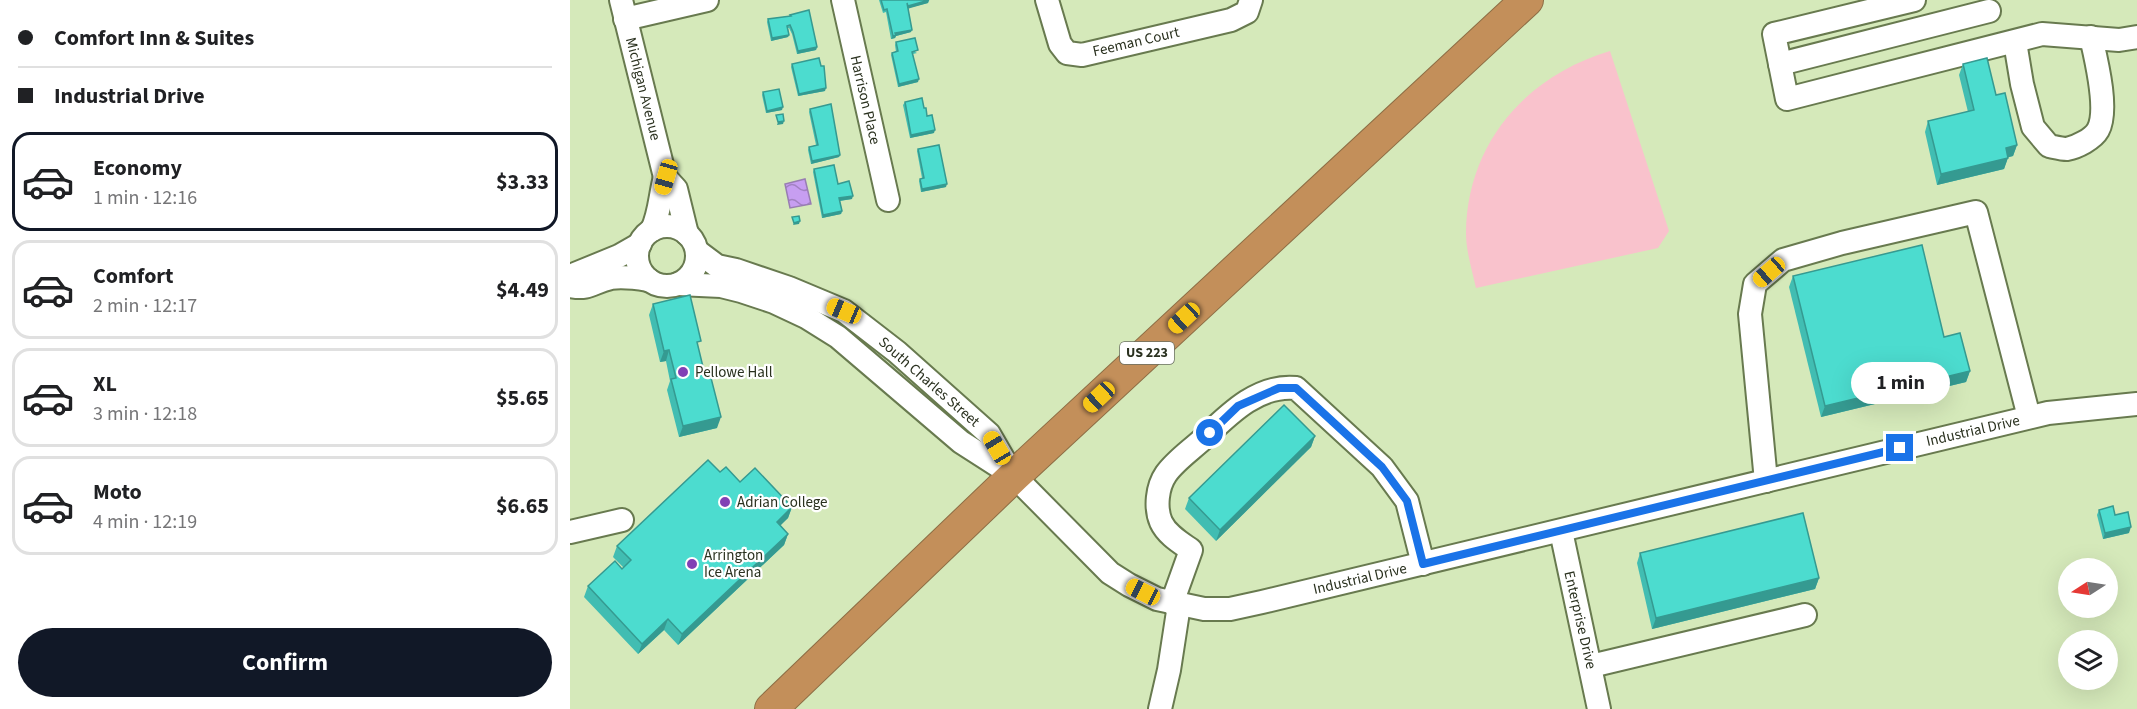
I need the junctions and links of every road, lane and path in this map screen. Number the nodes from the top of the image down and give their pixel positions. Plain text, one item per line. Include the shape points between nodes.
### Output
1 (707, 0) edge
2 (843, 0) edge
3 (1047, 0) edge
4 (1251, 0) edge
5 (1527, 0) edge
6 (1914, 0) edge
7 (1987, 6) edge
8 (623, 10) edge
9 (2137, 37) edge
10 (2091, 38) junction
11 (2007, 44) junction
12 (1780, 64) junction
13 (666, 177) junction
14 (888, 200) dead end
15 (646, 237) junction
16 (692, 242) junction
17 (570, 278) edge
18 (649, 280) junction
19 (678, 284) junction
20 (570, 286) edge
21 (2137, 404) edge
22 (2029, 417) junction
23 (1014, 476) junction
24 (1766, 481) junction
25 (622, 520) dead end
26 (1561, 531) junction
27 (570, 532) edge
28 (1423, 564) junction
29 (1176, 604) junction
30 (1805, 615) dead end
31 (1591, 666) junction
32 (771, 709) edge
33 (1160, 709) edge
34 (1599, 709) edge

1 - 8 street
2 - 14 street, Harrison Place
3 - 4 street, Feeman Court via 1060,44 1067,53 1082,55 1231,20 1247,12
5 - 23 highway, US 223
6 - 12 street via 1774,34
7 - 11 street
7 - 12 street
8 - 13 street, Michigan Avenue
9 - 10 street
10 - 11 street via 2042,34
10 - 11 street via 2101,82 2102,115 2098,130 2086,142 2067,149 2049,146 2033,127
11 - 12 street via 1787,99
13 - 15 street, Michigan Avenue via 659,214
13 - 16 street, Michigan Avenue via 676,189
15 - 16 street via 661,226 670,226 680,228
15 - 17 street via 619,256
15 - 18 street via 637,253 642,272
16 - 19 street via 697,261 694,271
16 - 23 street, South Charles Street via 717,266 789,288 844,311 897,352 989,434
18 - 19 street via 658,285
18 - 20 street via 623,277 583,288
19 - 23 street, South Charles Street via 741,291 806,317 838,337 961,442
21 - 22 street, Industrial Drive
22 - 24 street, Industrial Drive
22 - 24 street via 1976,212 1892,231 1783,260 1755,284 1750,314
23 - 29 street, Industrial Drive via 1110,573 1157,599
23 - 32 highway, US 223
24 - 26 street, Industrial Drive
25 - 27 street
26 - 28 street, Industrial Drive
26 - 31 street, Enterprise Drive
28 - 29 street, Industrial Drive via 1230,609
28 - 29 street via 1407,501 1382,467 1296,388 1279,388 1238,406 1167,472 1159,486 1161,523 1191,550
29 - 33 street via 1169,670
30 - 31 street
31 - 34 street, Enterprise Drive

